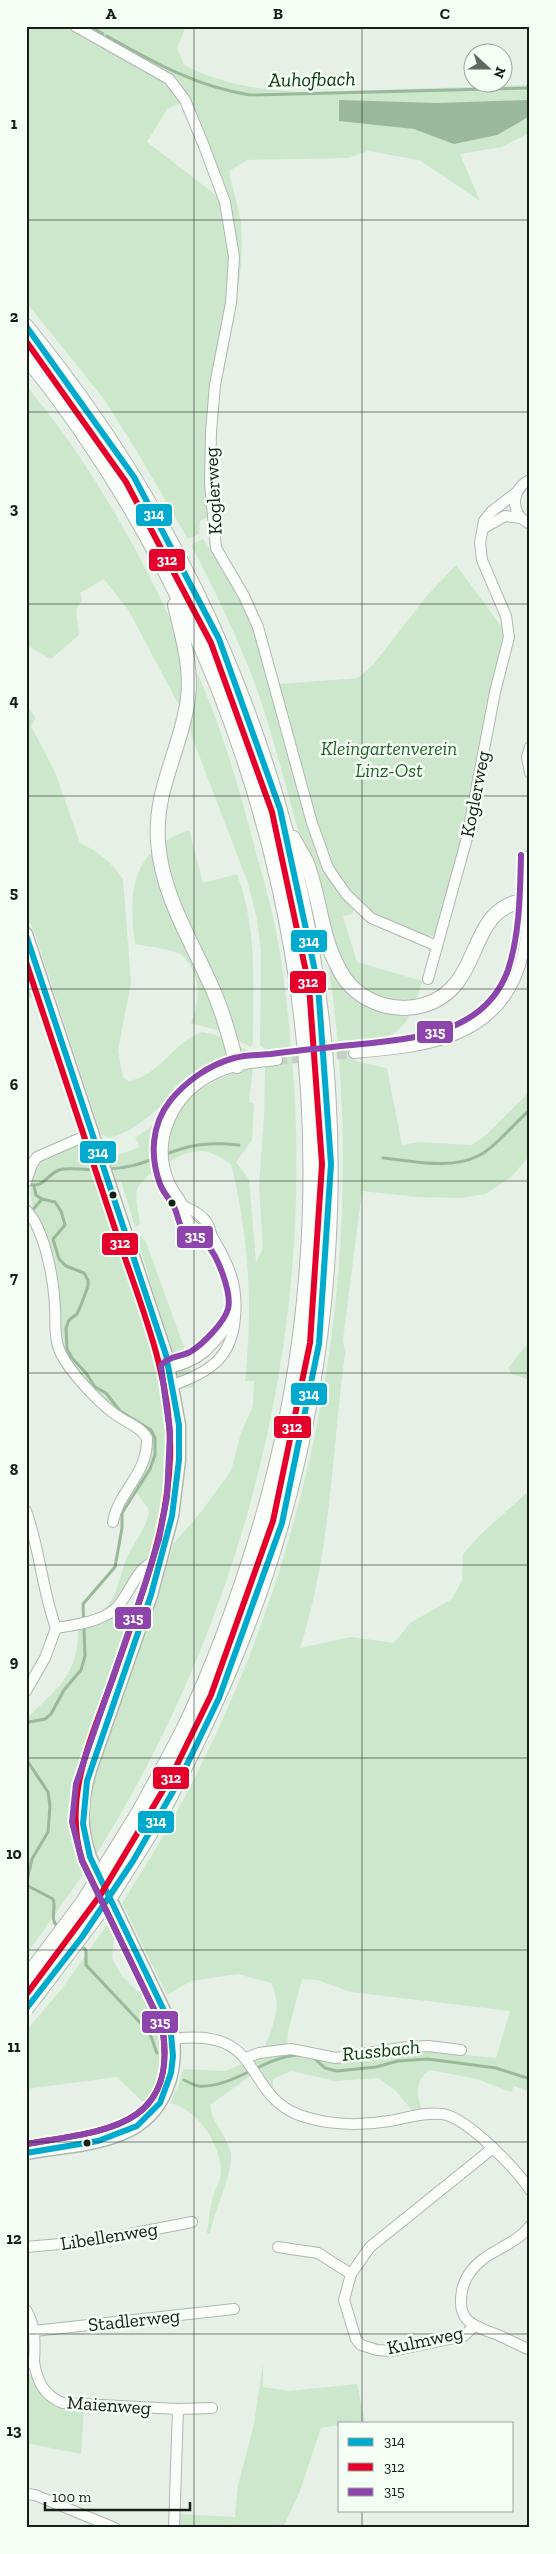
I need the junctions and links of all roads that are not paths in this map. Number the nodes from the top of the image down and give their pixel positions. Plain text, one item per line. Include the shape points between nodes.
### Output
1 (75, 26) edge
2 (26, 326) edge
3 (26, 357) edge
4 (530, 480) edge
5 (517, 492) junction
6 (525, 521) edge
7 (484, 528) junction
8 (170, 582) junction
9 (530, 747) edge
10 (530, 773) edge
11 (284, 821) junction
12 (530, 855) edge
13 (528, 900) junction
14 (26, 934) edge
15 (437, 946) junction
16 (428, 979) dead end
17 (354, 1053) tunnel mouth
18 (277, 1060) tunnel mouth
19 (237, 1066) junction
20 (92, 1133) junction
21 (26, 1181) edge
22 (29, 1213) edge
23 (235, 1317) junction
24 (169, 1368) junction
25 (173, 1385) junction
26 (26, 1511) edge
27 (112, 1522) dead end
28 (161, 1563) junction
29 (56, 1628) junction
30 (26, 1691) edge
31 (26, 1978) edge
32 (26, 2010) edge
33 (174, 2039) junction
34 (462, 2050) dead end
35 (250, 2064) junction
36 (493, 2148) junction
37 (26, 2153) edge
38 (530, 2190) edge
39 (192, 2222) dead end
40 (530, 2226) edge
41 (278, 2247) dead end
42 (26, 2248) edge
43 (351, 2274) junction
44 (234, 2309) dead end
45 (26, 2310) edge
46 (473, 2326) junction
47 (34, 2331) junction
48 (530, 2350) edge
49 (30, 2363) edge
50 (212, 2408) dead end
51 (178, 2409) junction
52 (26, 2494) edge
53 (115, 2528) edge
54 (174, 2528) edge

1 - 15 street, Koglerweg via 169,79 185,100 204,146 225,202 234,257 231,303 215,385 210,432 211,500 216,548 244,596 267,651 312,823 328,868 346,894 371,918
2 - 11 highway via 112,440 180,557 225,650 248,707
3 - 8 highway via 96,454
4 - 5 street, Koglerweg
5 - 6 street via 515,508
5 - 7 street, Koglerweg via 489,514
6 - 7 street via 506,516
7 - 15 street, Koglerweg via 480,543 482,560 510,631 494,692 467,838
8 - 19 highway via 186,650 189,686 185,715 161,801 158,820 160,862 171,898 221,1010
8 - 31 highway, bridge via 231,720 279,881 304,1031 310,1112 310,1214 306,1272 282,1441 260,1526 227,1626 184,1728 137,1815 83,1902
9 - 10 street via 527,757
11 - 13 highway via 306,862 327,942 338,968 354,990 379,1004 412,1008 446,994 465,972 485,926 494,914 508,904
11 - 32 highway, bridge via 314,963 327,1070 330,1159 327,1266 318,1348 292,1485 248,1628 207,1724 155,1826 108,1901
12 - 13 street
13 - 17 street via 519,968 504,997 486,1016 471,1028 442,1041
14 - 20 main road
15 - 16 street, Koglerweg
18 - 19 street
19 - 23 street via 208,1077 180,1100 168,1123 162,1150 169,1182 186,1216 202,1233 211,1235 232,1272
20 - 21 street via 37,1157
20 - 24 main road
22 - 27 street via 44,1246 53,1280 56,1332 61,1354 102,1403 139,1429 146,1438 145,1457
23 - 24 street via 206,1353 187,1364
23 - 25 street via 233,1338 216,1362 202,1373
24 - 25 main road
25 - 28 main road via 179,1425 179,1460 172,1516
26 - 29 street
28 - 29 street via 154,1562 142,1570 114,1610 83,1623
28 - 33 main road via 90,1770 81,1809 90,1857 165,2010
29 - 30 street via 45,1658
33 - 35 street via 208,2038 229,2045
33 - 37 main road via 171,2079 151,2114 128,2131 110,2138
34 - 35 street via 407,2047 336,2058 291,2049 259,2053
35 - 36 street via 278,2102 299,2114 326,2122 350,2124 444,2114
36 - 38 street
36 - 43 street, Kulmweg via 382,2236 360,2259
39 - 42 street, Libellenweg via 94,2241
40 - 46 street via 514,2241 482,2260 468,2275 460,2303
41 - 43 street via 318,2253
43 - 46 street, Kulmweg via 344,2300 346,2312 356,2339 368,2348 384,2351 464,2336
44 - 47 street, Stadlerweg
45 - 47 street
46 - 48 street
47 - 49 street, Maienweg
49 - 51 street, Maienweg via 47,2394 63,2403
50 - 51 street, Maienweg
51 - 54 street, Maienweg
52 - 53 street via 35,2494

